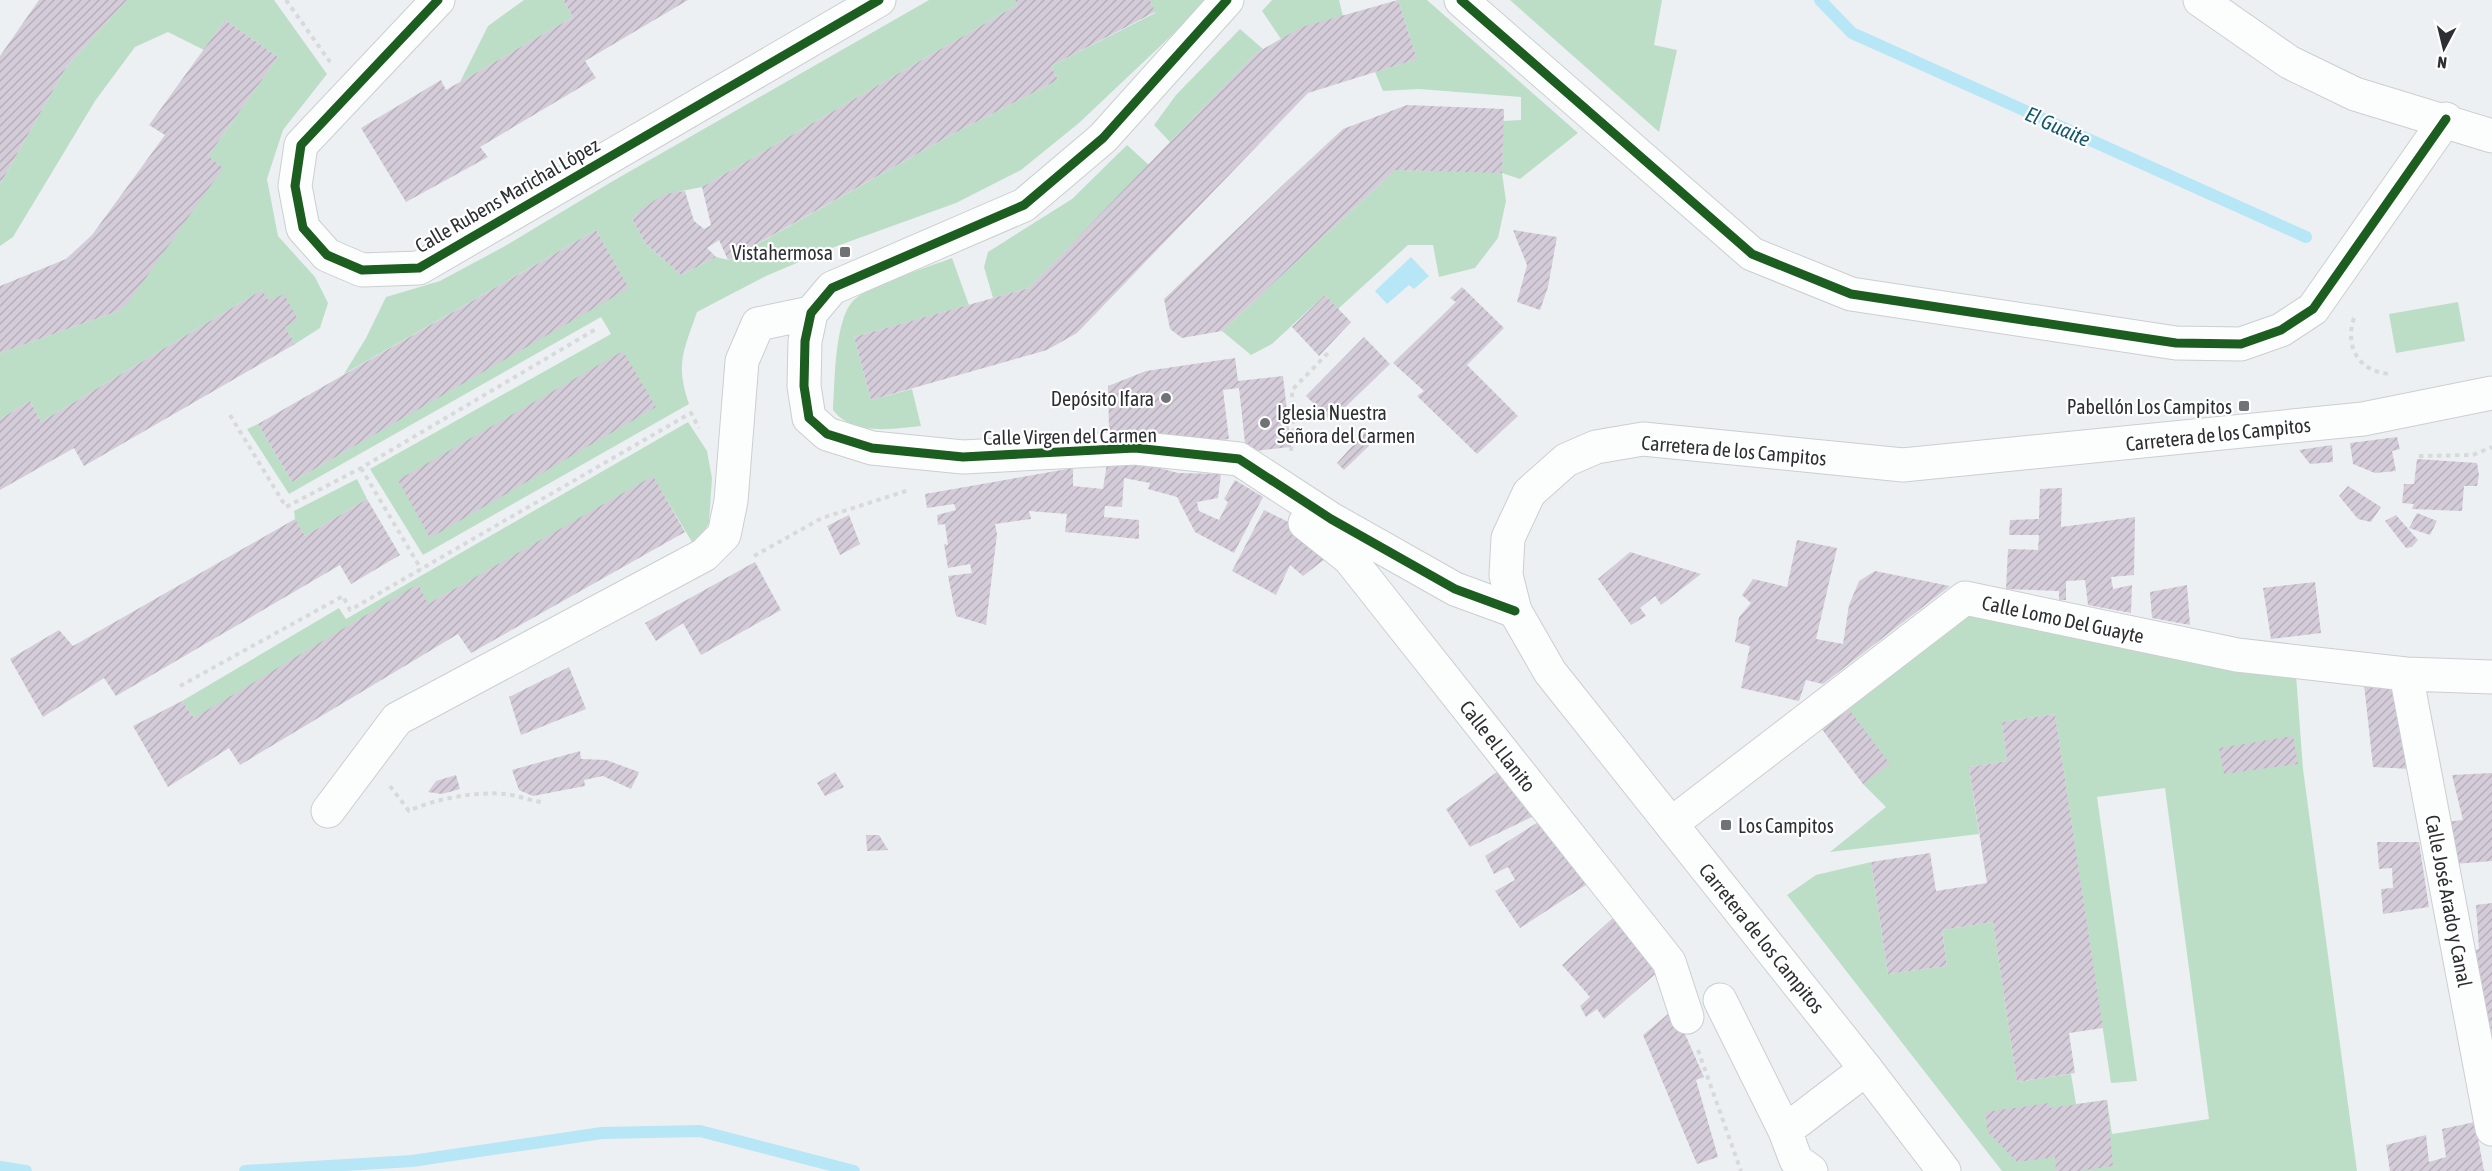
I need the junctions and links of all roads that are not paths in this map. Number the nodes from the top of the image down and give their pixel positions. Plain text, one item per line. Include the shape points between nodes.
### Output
1 (438, 0) edge
2 (879, 0) edge
3 (1227, 0) edge
4 (1461, 0) edge
5 (2200, 0) edge
6 (2446, 120) junction
7 (2492, 135) edge
8 (811, 313) junction
9 (2492, 393) edge
10 (1283, 488) junction
11 (1515, 611) junction
12 (2406, 674) junction
13 (2492, 677) edge
14 (328, 811) dead end
15 (1671, 824) junction
16 (1720, 1000) dead end
17 (1687, 1017) road end
18 (1866, 1069) junction
19 (2492, 1129) edge
20 (1785, 1131) junction
21 (1811, 1171) edge
22 (1944, 1171) edge

1 - 2 street, Calle Rubens Marichal López via 302,145 295,186 303,228 327,255 362,270 419,268
3 - 8 street via 1103,138 1024,205 832,288
4 - 6 street via 1752,254 1851,294 2176,343 2241,344 2281,330 2313,309
5 - 6 street via 2289,62 2355,94
6 - 7 street
8 - 10 street, Calle Virgen del Carmen via 805,341 804,386 809,418 827,434 872,448 963,457 1135,448 1239,459
8 - 14 street via 758,324 742,361 731,501 724,535 704,555 397,719
9 - 11 street, Carretera de los Campitos via 2363,419 1903,465 1643,439 1596,447 1566,460 1529,493 1508,538 1506,575
10 - 11 street, Calle Virgen del Carmen via 1455,589
10 - 17 street, Calle el Llanito via 1295,515 1349,558 1669,962
11 - 15 street, Carretera de los Campitos via 1551,672
12 - 13 street, Calle Lomo Del Guayte
12 - 15 street, Calle Lomo Del Guayte via 2237,655 1965,598
12 - 19 street, Calle José Arado y Canal
15 - 18 street, Carretera de los Campitos
16 - 20 street
18 - 20 street
18 - 22 street, Carretera de los Campitos
20 - 21 street via 1796,1160

